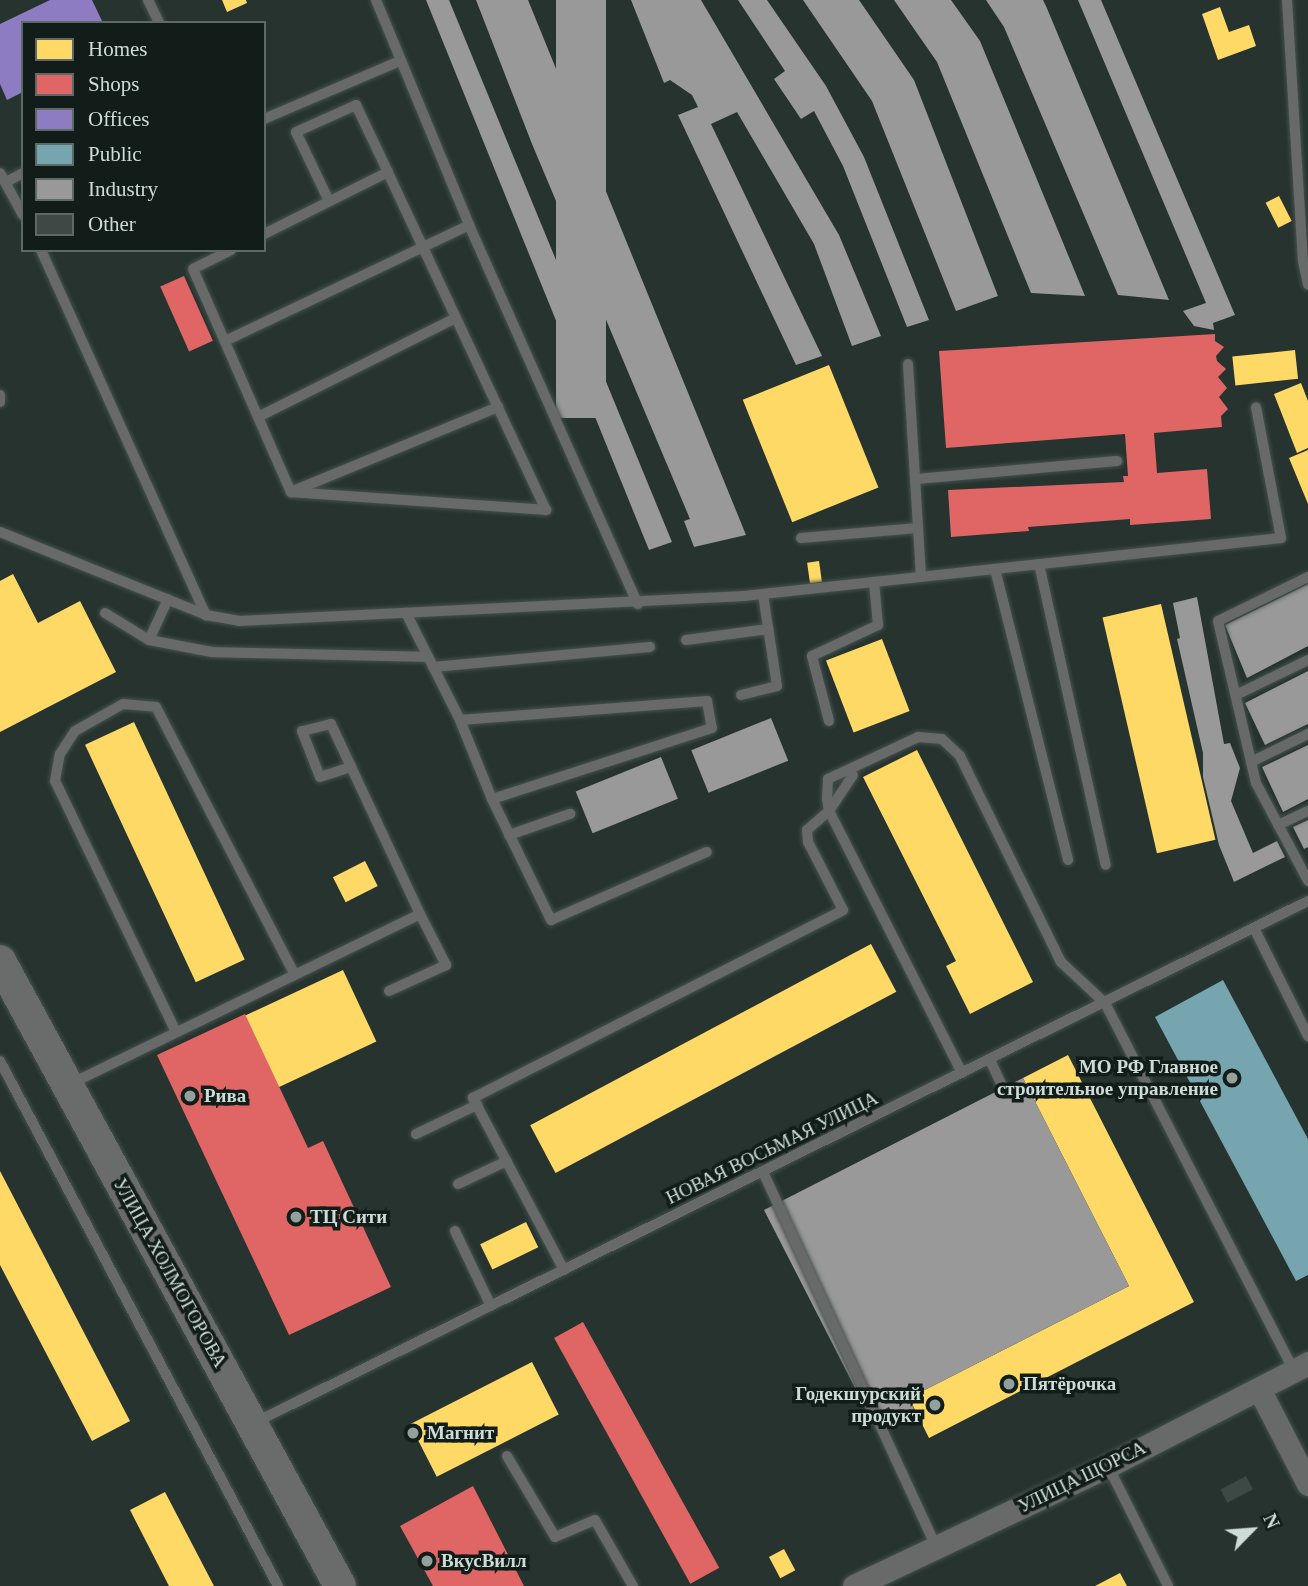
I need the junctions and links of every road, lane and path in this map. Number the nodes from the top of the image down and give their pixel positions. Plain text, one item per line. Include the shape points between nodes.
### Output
1 (148, 0) edge
2 (376, 0) edge
3 (1287, 0) edge
4 (158, 21) edge
5 (400, 61) junction
6 (266, 118) edge
7 (388, 172) junction
8 (21, 173) edge
9 (3, 177) edge
10 (329, 201) junction
11 (21, 211) edge
12 (469, 225) junction
13 (266, 232) edge
14 (422, 247) junction
15 (42, 252) edge
16 (227, 252) edge
17 (1308, 284) edge
18 (456, 318) junction
19 (225, 341) junction
20 (908, 364) dead end
21 (0, 395) edge
22 (0, 402) edge
23 (498, 407) junction
24 (1256, 407) dead end
25 (258, 417) junction
26 (1117, 461) dead end
27 (916, 479) junction
28 (291, 492) junction
29 (918, 528) junction
30 (0, 532) edge
31 (801, 538) dead end
32 (1039, 564) junction
33 (995, 569) junction
34 (921, 577) junction
35 (1308, 578) edge
36 (874, 582) junction
37 (763, 594) junction
38 (168, 599) junction
39 (638, 604) junction
40 (105, 613) dead end
41 (406, 613) junction
42 (206, 615) junction
43 (768, 629) junction
44 (149, 640) junction
45 (686, 640) dead end
46 (650, 647) dead end
47 (1308, 660) edge
48 (430, 662) junction
49 (741, 695) dead end
50 (1236, 695) junction
51 (460, 720) junction
52 (828, 720) dead end
53 (1308, 734) edge
54 (1251, 762) junction
55 (351, 766) junction
56 (853, 775) dead end
57 (492, 799) junction
58 (829, 811) junction
59 (1308, 811) edge
60 (570, 814) dead end
61 (1278, 825) junction
62 (509, 835) junction
63 (707, 852) dead end
64 (1068, 860) dead end
65 (1106, 865) dead end
66 (1308, 881) edge
67 (1308, 901) edge
68 (420, 914) junction
69 (1254, 928) junction
70 (0, 961) edge
71 (295, 973) junction
72 (389, 991) dead end
73 (1105, 1003) junction
74 (175, 1030) junction
75 (1308, 1036) edge
76 (989, 1060) junction
77 (0, 1061) edge
78 (962, 1073) junction
79 (67, 1085) junction
80 (1003, 1088) dead end
81 (477, 1105) junction
82 (416, 1134) dead end
83 (507, 1161) junction
84 (763, 1172) junction
85 (458, 1184) dead end
86 (455, 1231) dead end
87 (564, 1270) junction
88 (491, 1306) junction
89 (1301, 1367) edge
90 (1259, 1389) junction
91 (252, 1424) junction
92 (507, 1456) dead end
93 (1108, 1466) junction
94 (1308, 1484) edge
95 (936, 1546) junction
96 (278, 1586) edge
97 (340, 1586) edge
98 (633, 1586) edge
99 (854, 1586) edge
100 (1168, 1586) edge

1 - 4 lane
2 - 5 lane
3 - 17 lane
5 - 6 lane
5 - 12 lane
7 - 10 lane
7 - 10 lane via 356,105 296,132
7 - 14 lane
8 - 9 lane
9 - 11 lane
10 - 13 lane
12 - 14 lane
12 - 39 lane
14 - 18 lane
14 - 19 lane
15 - 42 lane
16 - 19 lane via 193,269
18 - 23 lane
18 - 25 lane
19 - 25 lane
20 - 27 lane
21 - 22 lane
23 - 28 lane
23 - 28 lane via 546,510
24 - 32 lane via 1281,538
25 - 28 lane
26 - 27 lane
27 - 29 lane
29 - 31 lane
29 - 34 lane
30 - 38 lane
32 - 33 lane
32 - 65 lane
33 - 34 lane
33 - 64 lane
34 - 36 lane
35 - 50 lane via 1218,621
36 - 37 lane
36 - 52 lane via 878,625 812,656
37 - 39 lane
37 - 43 lane
38 - 42 lane
38 - 44 lane
39 - 41 lane
40 - 44 lane
41 - 42 lane via 239,621
41 - 48 lane
43 - 45 lane
43 - 49 lane via 777,686
44 - 48 lane via 212,652
46 - 48 lane
47 - 50 lane
48 - 51 lane
50 - 54 lane
51 - 57 lane
51 - 57 lane via 707,701 712,728
53 - 54 lane
54 - 61 lane via 1256,783
55 - 55 lane via 320,777 302,731 331,724
55 - 68 lane
56 - 58 lane
57 - 62 lane
58 - 73 lane via 828,779 918,737 942,739 960,755 1064,968
58 - 78 lane
58 - 81 lane via 807,830 807,842 843,910 473,1098
59 - 61 lane
60 - 62 lane
61 - 66 lane
62 - 63 lane via 551,920
67 - 69 lane, НОВАЯ ВОСЬМАЯ УЛИЦА
68 - 71 lane
68 - 72 lane via 446,965
69 - 73 lane, НОВАЯ ВОСЬМАЯ УЛИЦА
69 - 75 lane
70 - 79 main road, УЛИЦА ХОЛМОГОРОВА
71 - 74 lane
71 - 74 lane via 156,707 123,704 75,731 60,754 55,781
73 - 76 lane, НОВАЯ ВОСЬМАЯ УЛИЦА
73 - 89 lane
74 - 79 lane
76 - 78 lane, НОВАЯ ВОСЬМАЯ УЛИЦА
76 - 80 lane
77 - 96 lane
78 - 84 lane, НОВАЯ ВОСЬМАЯ УЛИЦА
79 - 91 main road, УЛИЦА ХОЛМОГОРОВА
81 - 82 lane
81 - 83 lane
83 - 85 lane
83 - 87 lane
84 - 87 lane, НОВАЯ ВОСЬМАЯ УЛИЦА
84 - 95 lane
86 - 88 lane
87 - 88 lane, НОВАЯ ВОСЬМАЯ УЛИЦА
88 - 91 lane, НОВАЯ ВОСЬМАЯ УЛИЦА
89 - 90 street, УЛИЦА ЩОРСА
90 - 93 street, УЛИЦА ЩОРСА
90 - 94 street
91 - 97 main road, УЛИЦА ХОЛМОГОРОВА
92 - 98 lane via 555,1537 596,1520
93 - 95 street, УЛИЦА ЩОРСА
93 - 100 lane
95 - 99 street, УЛИЦА ЩОРСА

